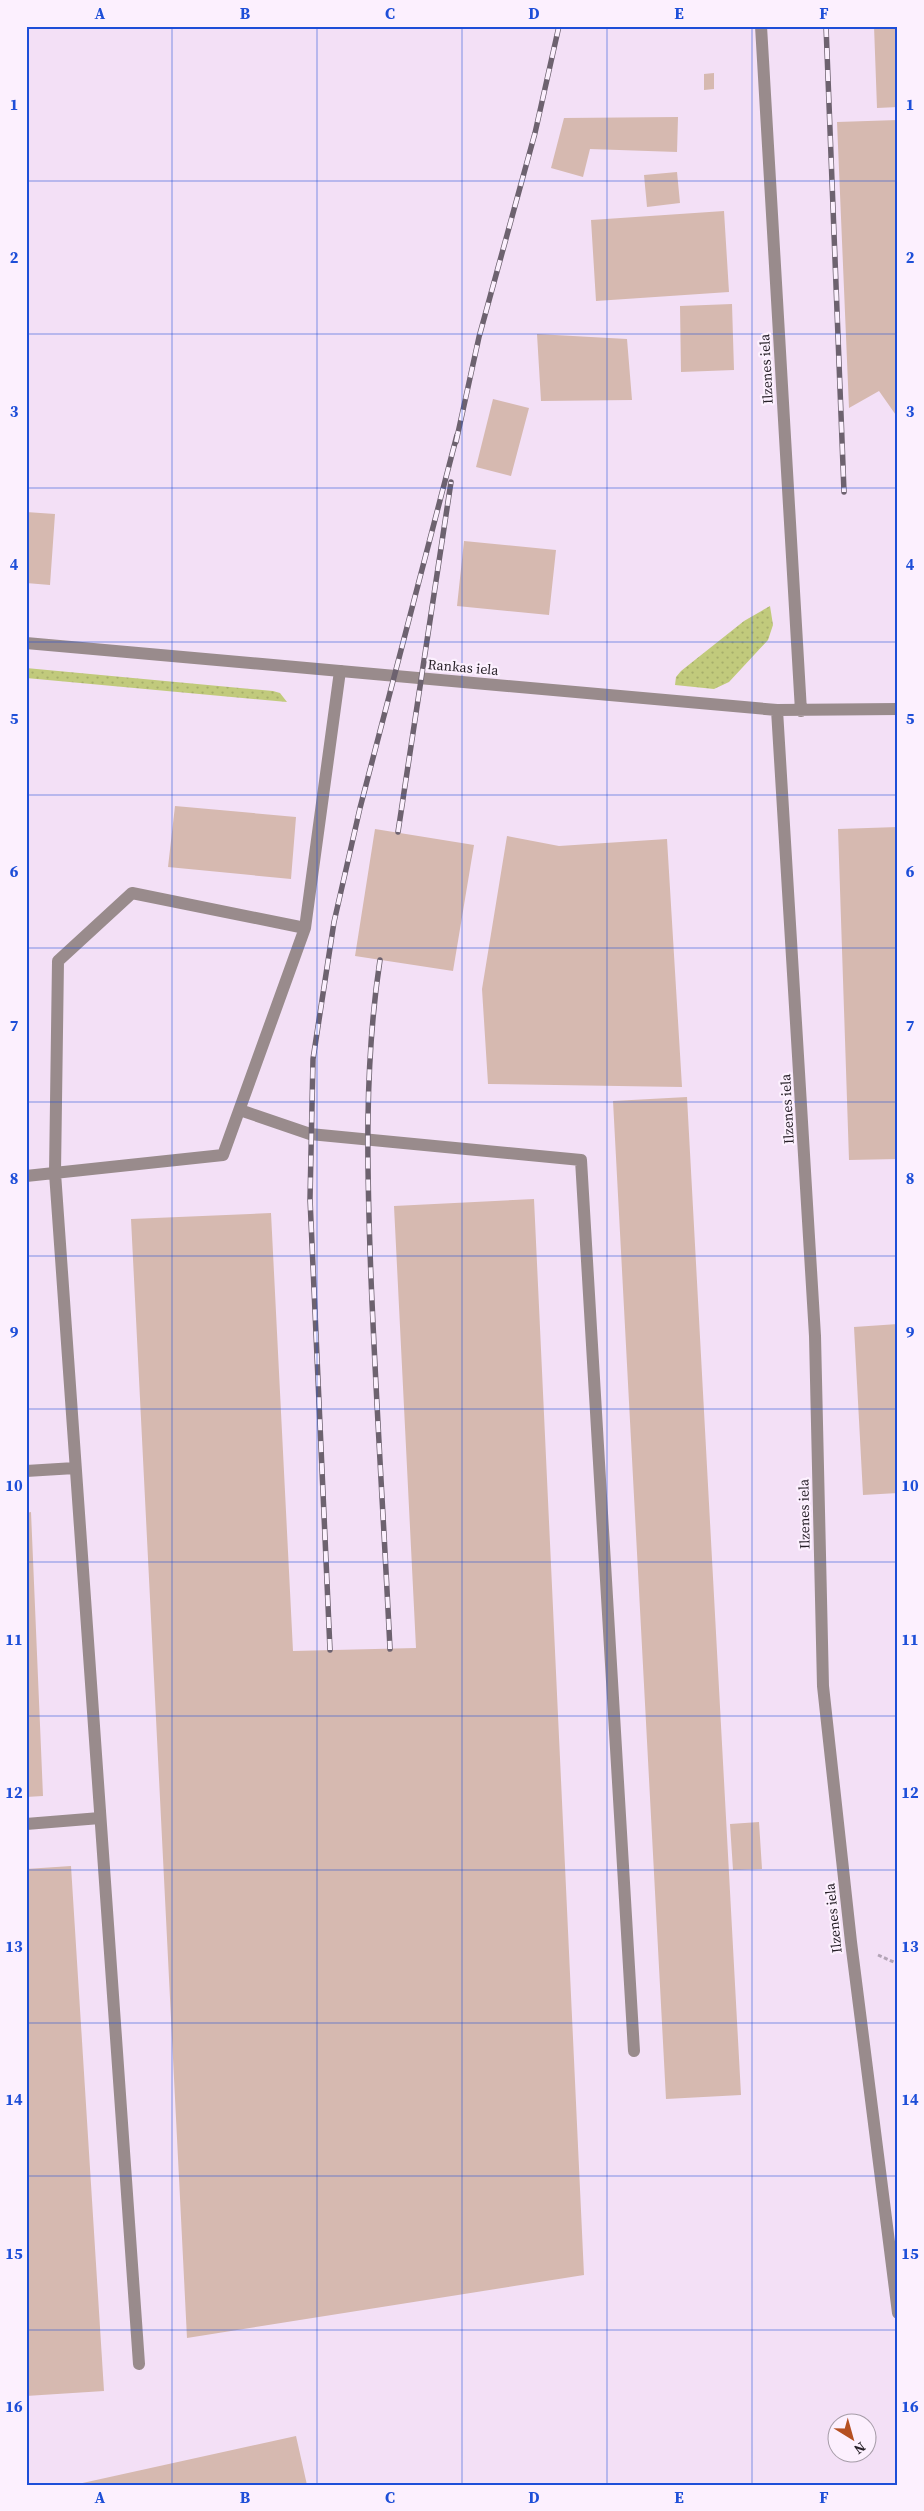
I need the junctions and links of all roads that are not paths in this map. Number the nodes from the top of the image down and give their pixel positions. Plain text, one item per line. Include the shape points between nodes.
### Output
1 (761, 26) edge
2 (26, 643) edge
3 (340, 671) junction
4 (898, 709) edge
5 (777, 710) junction
6 (801, 711) junction
7 (305, 928) junction
8 (240, 1110) junction
9 (54, 1173) junction
10 (26, 1176) edge
11 (75, 1468) junction
12 (26, 1471) edge
13 (100, 1818) junction
14 (26, 1824) edge
15 (634, 2051) dead end
16 (898, 2313) edge
17 (139, 2364) dead end

1 - 6 street, Ilzenes iela
2 - 3 street, Rankas iela
3 - 5 street, Rankas iela
3 - 7 street
4 - 6 street, Rankas iela
5 - 6 street, Rankas iela
5 - 16 street, Ilzenes iela via 815,1336 823,1686 851,1942
7 - 8 street
7 - 9 street via 132,893 58,961
8 - 9 street via 223,1155
8 - 15 street via 310,1134 582,1160
9 - 10 street
9 - 11 street
11 - 12 street
11 - 13 street
13 - 14 street
13 - 17 street

